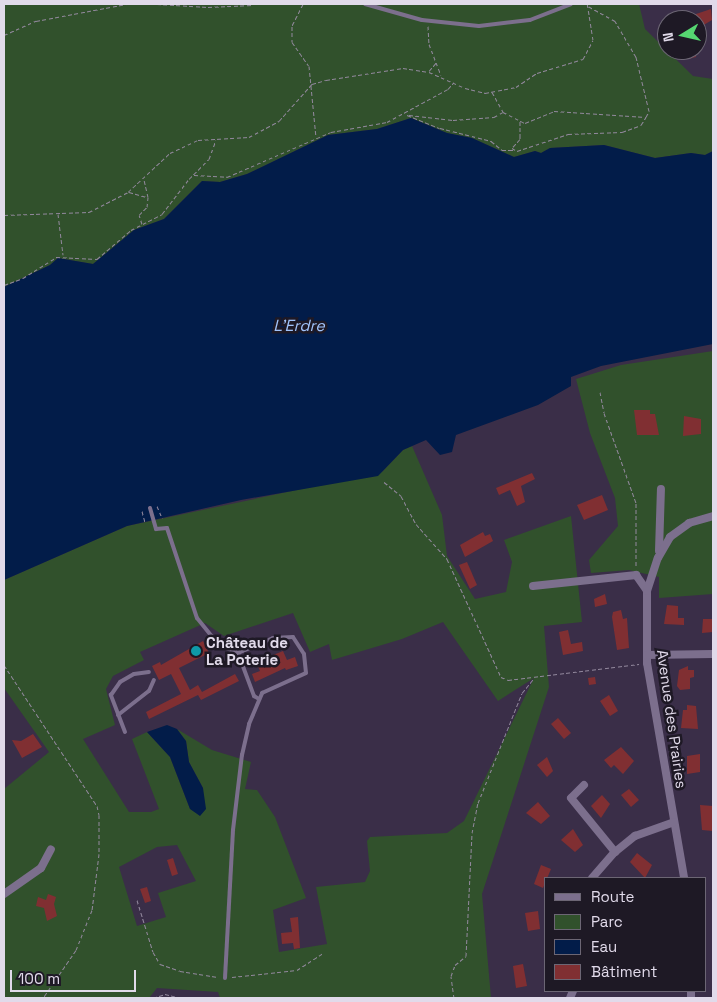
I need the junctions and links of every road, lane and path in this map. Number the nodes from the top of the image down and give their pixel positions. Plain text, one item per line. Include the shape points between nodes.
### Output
1 (126, 4) edge
2 (157, 4) edge
3 (303, 4) edge
4 (365, 4) edge
5 (571, 4) edge
6 (253, 5) edge
7 (588, 5) edge
8 (429, 22) junction
9 (4, 35) edge
10 (437, 62) junction
11 (429, 72) junction
12 (441, 75) junction
13 (454, 81) junction
14 (312, 84) junction
15 (492, 92) junction
16 (504, 112) junction
17 (401, 114) junction
18 (406, 115) junction
19 (646, 117) junction
20 (520, 121) junction
21 (316, 138) junction
22 (216, 140) junction
23 (514, 149) junction
24 (194, 175) junction
25 (144, 179) junction
26 (128, 192) junction
27 (148, 197) junction
28 (58, 214) junction
29 (4, 215) edge
30 (142, 225) junction
31 (64, 256) junction
32 (4, 286) edge
33 (600, 392) dead end
34 (384, 482) dead end
35 (661, 489) dead end
36 (157, 506) dead end
37 (150, 508) dead end
38 (142, 511) dead end
39 (713, 516) edge
40 (162, 518) dead end
41 (146, 522) dead end
42 (658, 558) junction
43 (636, 574) junction
44 (533, 586) dead end
45 (647, 591) junction
46 (238, 653) junction
47 (713, 654) edge
48 (647, 659) junction
49 (4, 665) edge
50 (149, 672) dead end
51 (535, 678) junction
52 (154, 680) dead end
53 (259, 699) junction
54 (118, 715) junction
55 (125, 732) dead end
56 (584, 785) dead end
57 (674, 822) junction
58 (51, 849) dead end
59 (615, 852) junction
60 (593, 877) edge
61 (684, 877) edge
62 (4, 894) edge
63 (137, 900) dead end
64 (323, 953) dead end
65 (225, 978) junction
66 (43, 998) edge
67 (152, 998) edge
68 (181, 998) edge
69 (454, 998) edge

1 - 9 path via 36,21
2 - 6 path
3 - 14 path via 292,26 292,42 309,66
4 - 8 lane
5 - 8 lane via 505,25
7 - 15 path via 593,40 583,59 537,73 516,87
7 - 19 path via 615,20 636,57 649,111
8 - 10 path via 427,32
10 - 11 path
10 - 12 path
11 - 12 path
11 - 14 path via 403,68
12 - 13 path
13 - 15 path via 476,91
13 - 17 path via 448,89
14 - 21 path
14 - 22 path via 280,121 249,137
15 - 16 path
16 - 18 path via 494,117 453,120
16 - 20 path
17 - 18 path
17 - 21 path via 386,122 331,132
18 - 23 path via 491,141 502,150 512,152
19 - 20 path via 554,112 534,121
19 - 23 path via 641,125 622,132 568,134 543,144
20 - 23 path via 520,139
21 - 24 path via 227,177
22 - 24 path via 209,159
22 - 25 path via 198,140 170,153
24 - 30 path via 162,214
25 - 26 path
25 - 27 path
26 - 27 path
26 - 28 path via 90,212
27 - 30 path via 147,207 139,215
28 - 29 path
28 - 31 path
30 - 31 path via 97,259
31 - 32 path via 56,256 23,278
33 - 43 path via 604,413 636,503
34 - 51 path via 401,496 416,524 447,559 501,677 508,680
35 - 42 street
36 - 40 path
37 - 46 lane via 156,528 167,528 197,618 220,646
38 - 41 path
39 - 42 street via 689,523 670,537
42 - 45 street
43 - 44 street
43 - 45 street
45 - 48 street, Avenue des Prairies
46 - 53 lane via 254,696
46 - 53 lane via 274,638 293,637 304,654 306,673 267,689
47 - 48 street
48 - 51 path
48 - 57 street, Avenue des Prairies
49 - 66 path via 97,806 99,815 99,861 92,910 76,950
50 - 54 lane via 134,674 120,682 111,695
51 - 69 path via 522,693 478,803 472,832 466,956 455,965 451,976
52 - 54 lane via 149,690
53 - 65 lane via 249,724 239,773
54 - 55 lane
56 - 59 street via 571,798
57 - 59 street via 635,836
57 - 61 street, Avenue des Prairies
58 - 62 street via 41,868
59 - 60 street
63 - 65 path via 153,952 160,964 180,972
64 - 65 path via 297,970
67 - 68 path via 165,994

